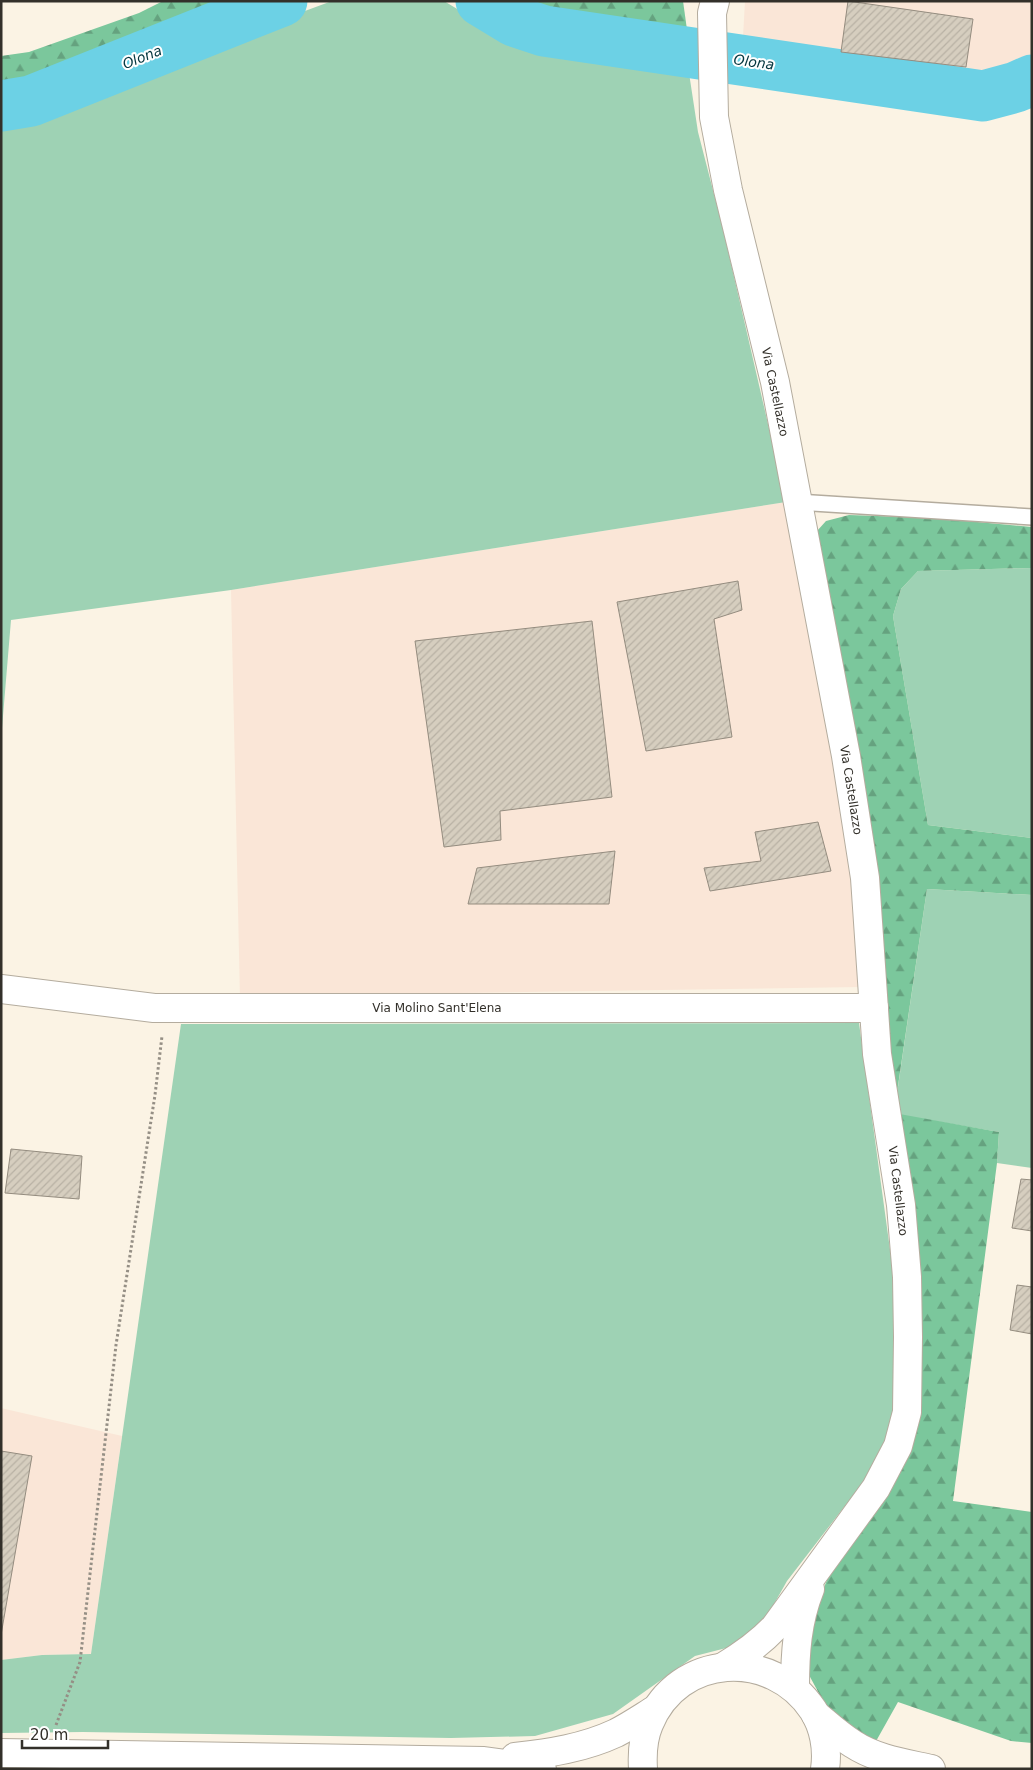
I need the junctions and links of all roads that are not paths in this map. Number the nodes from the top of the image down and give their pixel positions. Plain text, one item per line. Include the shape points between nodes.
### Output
1 (713, 7) edge
2 (796, 502) junction
3 (1032, 517) edge
4 (1, 989) edge
5 (874, 1008) junction
6 (820, 1564) junction
7 (723, 1667) junction
8 (795, 1688) junction
9 (656, 1709) junction
10 (816, 1715) junction
11 (1, 1753) edge
12 (484, 1761) junction
13 (542, 1769) edge
14 (643, 1769) edge
15 (826, 1769) edge
16 (931, 1769) edge

1 - 2 street, Via Castellazzo via 714,117 728,190 775,382
2 - 3 lane
2 - 5 street, Via Castellazzo via 846,756 865,878
4 - 5 street, Via Molino Sant'Elena via 166,1008
5 - 6 street, Via Castellazzo via 877,1054 901,1205 908,1307 906,1412 898,1446 876,1488
6 - 7 street, Via Castellazzo via 761,1642
6 - 8 street, Via Castellazzo via 804,1604 798,1635
7 - 8 street via 762,1670
7 - 9 street via 685,1680
8 - 10 street
9 - 12 street via 618,1732 582,1746 553,1753
9 - 14 street via 644,1738
10 - 15 street via 826,1747
10 - 16 street via 862,1749 890,1761
11 - 12 street
12 - 13 street

